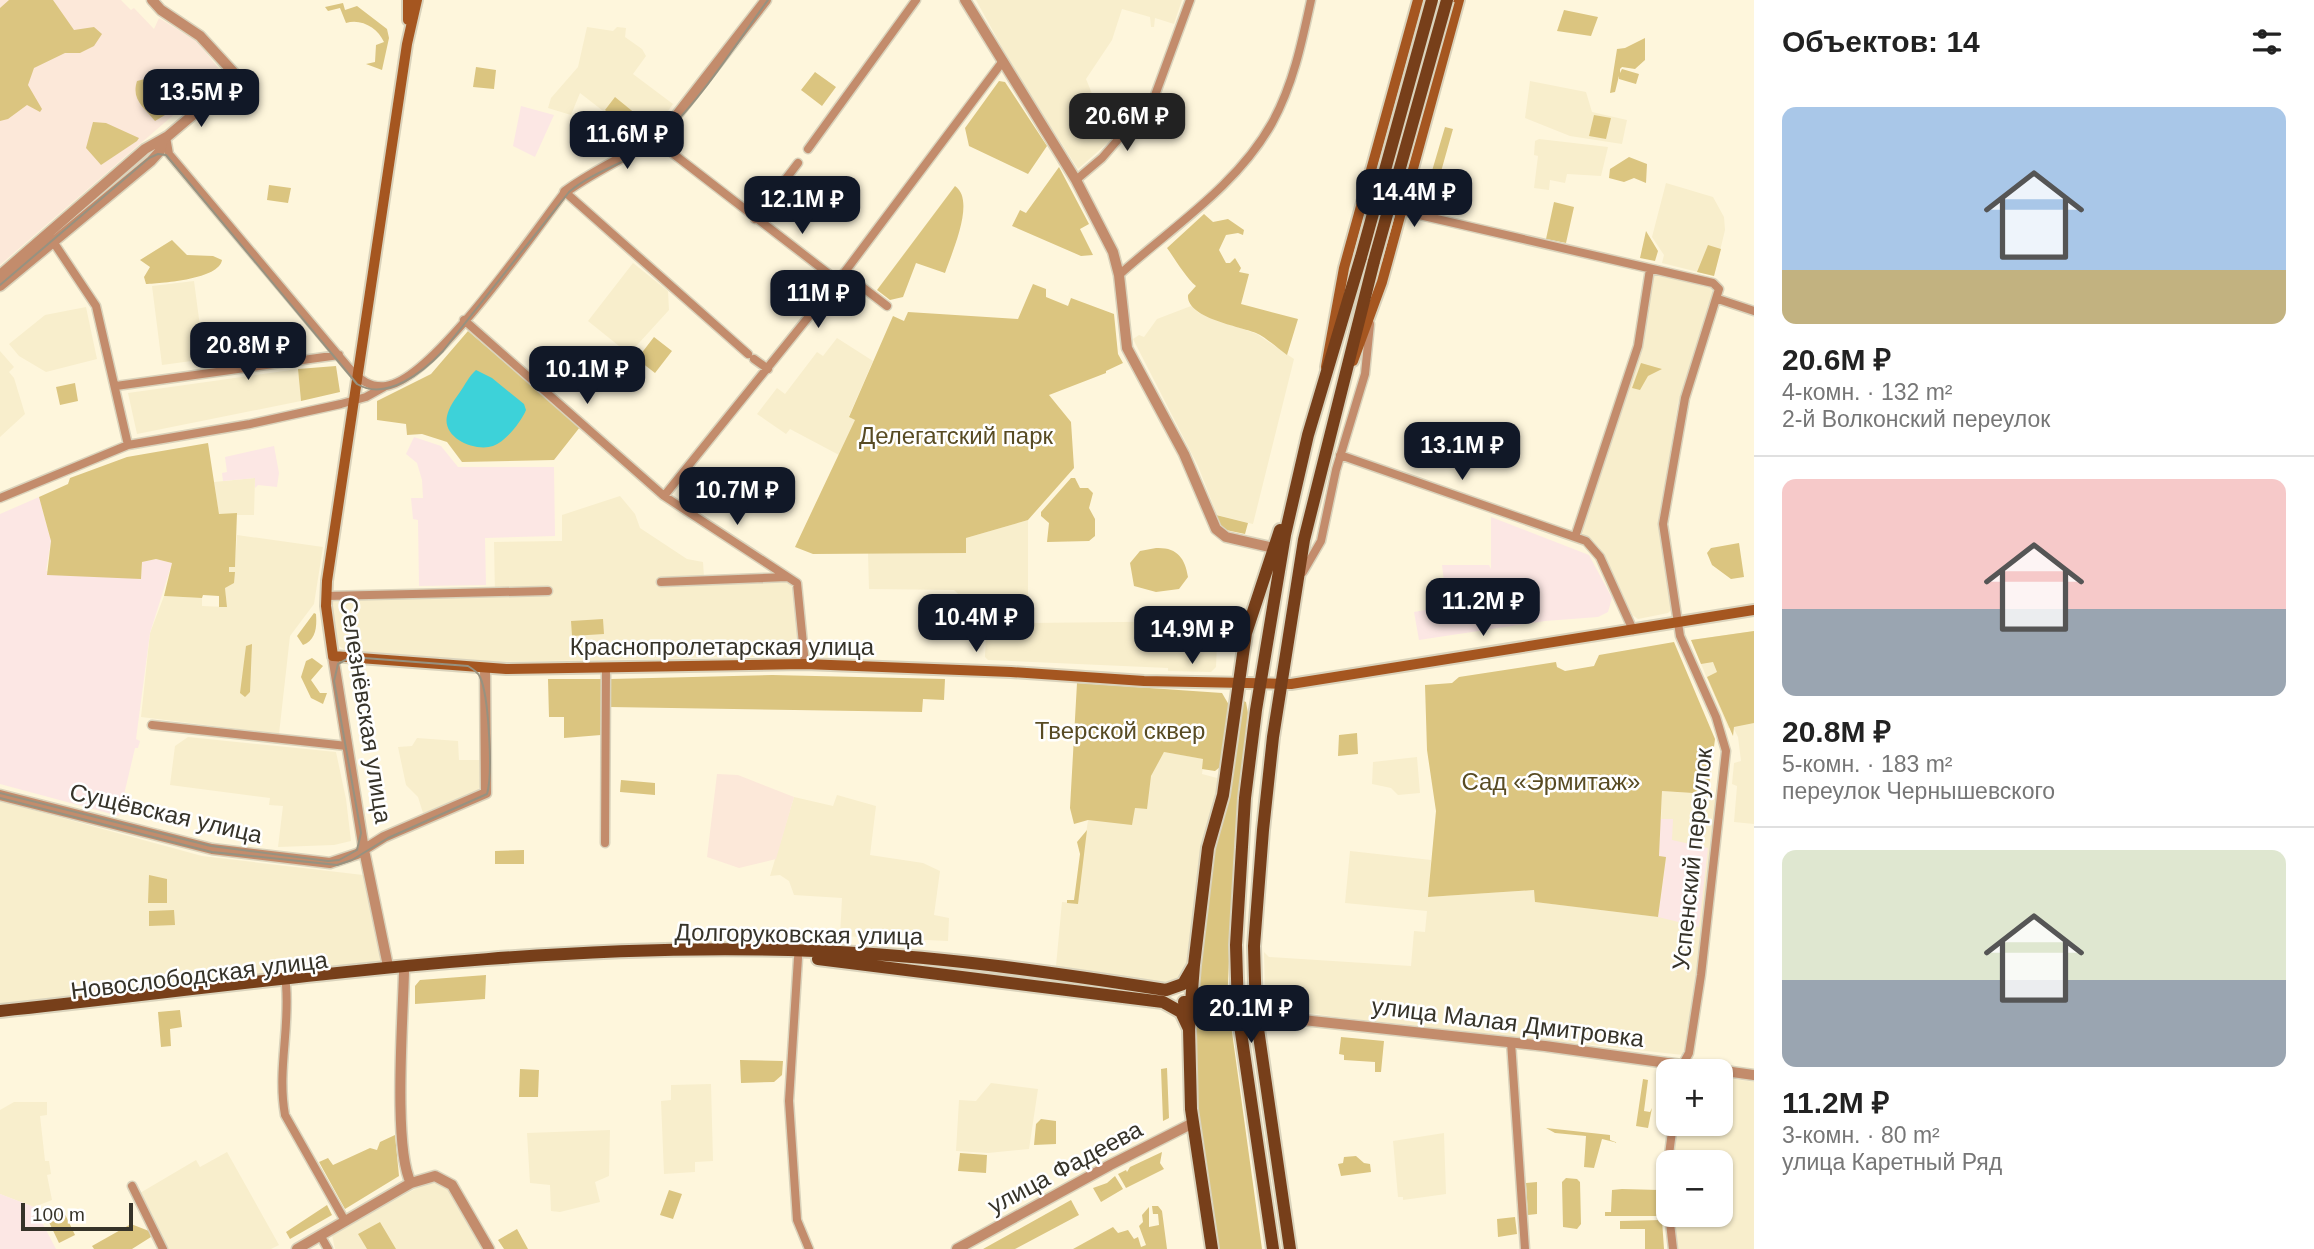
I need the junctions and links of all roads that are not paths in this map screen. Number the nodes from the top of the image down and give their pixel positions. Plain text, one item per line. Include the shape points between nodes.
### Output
1 (152, 0) edge
2 (408, 0) edge
3 (417, 0) edge
4 (766, 0) edge
5 (916, 0) edge
6 (965, 0) edge
7 (1190, 0) edge
8 (1311, 0) edge
9 (1418, 0) edge
10 (1432, 0) edge
11 (1447, 0) edge
12 (1459, 0) edge
13 (407, 44) junction
14 (1404, 50) junction
15 (1003, 61) junction
16 (1442, 63) junction
17 (165, 138) junction
18 (654, 139) junction
19 (808, 149) dead end
20 (165, 152) junction
21 (139, 154) junction
22 (798, 163) dead end
23 (1076, 180) junction
24 (565, 192) junction
25 (1402, 211) junction
26 (755, 219) junction
27 (51, 239) junction
28 (1650, 269) junction
29 (844, 273) junction
30 (0, 275) edge
31 (1119, 275) junction
32 (838, 281) junction
33 (0, 286) edge
34 (1718, 299) junction
35 (887, 306) dead end
36 (1754, 311) edge
37 (1372, 312) junction
38 (464, 320) junction
39 (339, 355) junction
40 (768, 369) junction
41 (1325, 374) junction
42 (358, 378) junction
43 (1344, 379) junction
44 (116, 386) junction
45 (387, 386) junction
46 (355, 400) junction
47 (128, 444) junction
48 (1340, 455) junction
49 (1296, 487) junction
50 (666, 493) junction
51 (0, 498) edge
52 (1575, 537) junction
53 (1274, 548) junction
54 (787, 577) junction
55 (661, 582) dead end
56 (1297, 584) junction
57 (548, 591) dead end
58 (326, 596) junction
59 (1754, 610) edge
60 (1677, 623) junction
61 (1633, 630) junction
62 (333, 656) junction
63 (806, 664) junction
64 (485, 668) junction
65 (606, 668) junction
66 (1238, 684) junction
67 (1260, 684) junction
68 (1281, 684) junction
69 (152, 725) dead end
70 (347, 746) junction
71 (0, 795) edge
72 (605, 843) dead end
73 (364, 850) junction
74 (798, 958) junction
75 (936, 965) junction
76 (1194, 965) junction
77 (388, 966) junction
78 (1236, 971) junction
79 (404, 972) junction
80 (1254, 972) junction
81 (1080, 977) junction
82 (286, 985) junction
83 (1078, 992) junction
84 (1164, 996) junction
85 (1190, 1002) junction
86 (1223, 1009) junction
87 (0, 1011) edge
88 (1238, 1012) junction
89 (1256, 1015) junction
90 (0, 1019) edge
91 (1239, 1026) junction
92 (1189, 1029) junction
93 (1511, 1042) junction
94 (1686, 1059) edge
95 (1656, 1063) edge
96 (1264, 1068) junction
97 (1245, 1070) junction
98 (1733, 1073) edge
99 (1754, 1075) edge
100 (1193, 1123) junction
101 (411, 1183) junction
102 (132, 1186) dead end
103 (345, 1221) junction
104 (1671, 1227) edge
105 (320, 1235) junction
106 (163, 1249) edge
107 (297, 1249) edge
108 (328, 1249) edge
109 (489, 1249) edge
110 (809, 1249) edge
111 (957, 1249) edge
112 (1212, 1249) edge
113 (1273, 1249) edge
114 (1290, 1249) edge
115 (1525, 1249) edge
116 (1673, 1249) edge

1 - 17 street via 200,36 235,74 235,79
2 - 13 main road, Селезнёвская улица
3 - 13 main road, Селезнёвская улица
4 - 18 street via 685,108
5 - 19 street
6 - 15 street
7 - 23 street via 1154,98 1111,149
8 - 31 street via 1296,66 1266,131 1208,199
9 - 14 main road
10 - 12 main road via 1451,5
10 - 41 main road, bridge
11 - 43 main road, bridge
12 - 16 main road
13 - 42 main road, Селезнёвская улица
14 - 16 main road via 1414,41 1436,46
14 - 41 main road via 1344,268
15 - 23 street
15 - 29 street
16 - 25 main road
17 - 20 street
17 - 21 street
18 - 24 street via 590,173
18 - 26 street
20 - 21 street
20 - 27 street
20 - 39 street
21 - 27 street
22 - 26 street
23 - 31 street via 1113,252
24 - 38 street
24 - 40 street
25 - 28 street
25 - 37 main road
26 - 32 street
27 - 30 street
27 - 33 street
27 - 44 street via 96,306
28 - 34 street via 1715,284
28 - 52 street via 1638,346
29 - 32 street
29 - 35 street
31 - 53 street via 1124,334 1131,355 1184,454 1219,533
32 - 40 street
34 - 36 street
34 - 60 street, Успенский переулок via 1684,400 1663,519
37 - 43 main road
37 - 48 street via 1365,374
38 - 45 street via 420,368
38 - 50 street
39 - 42 street
39 - 44 street
40 - 50 street
41 - 49 main road
42 - 45 street via 370,385
42 - 46 main road, Селезнёвская улица
43 - 56 main road via 1314,494
44 - 47 street
45 - 46 street
46 - 47 street via 250,424
46 - 58 main road, Селезнёвская улица
47 - 51 street
48 - 52 street
48 - 56 street via 1321,541
49 - 53 main road
49 - 67 main road
50 - 54 street
52 - 61 street via 1594,548
53 - 66 main road via 1247,629
54 - 55 street
54 - 63 street via 799,586
56 - 68 main road
57 - 58 street
58 - 62 main road, Селезнёвская улица
59 - 60 main road, Краснопролетарская улица
60 - 61 main road, Краснопролетарская улица
60 - 94 street, Успенский переулок via 1726,751 1701,975
61 - 68 main road, Краснопролетарская улица
62 - 64 main road, Краснопролетарская улица
62 - 70 street, Селезнёвская улица
63 - 65 main road, Краснопролетарская улица
63 - 66 main road, Краснопролетарская улица
64 - 65 main road, Краснопролетарская улица
64 - 73 street, Сущёвская улица via 486,793
65 - 72 street
66 - 67 main road, Краснопролетарская улица
66 - 76 main road via 1223,795 1208,848
67 - 68 main road, Краснопролетарская улица
67 - 78 main road via 1245,798
68 - 80 main road via 1266,798
69 - 70 street
70 - 73 street, Селезнёвская улица
71 - 73 street, Сущёвская улица via 212,849 330,863
73 - 77 street, Селезнёвская улица
74 - 75 main road, Долгоруковская улица
74 - 79 main road, Долгоруковская улица via 578,961
74 - 110 street via 789,1084 797,1217
75 - 77 main road, Долгоруковская улица via 816,951 717,951 502,956
75 - 81 main road, Долгоруковская улица
75 - 83 main road, Долгоруковская улица
76 - 84 main road via 1183,984
76 - 85 main road
77 - 87 main road, Новослободская улица
78 - 80 main road via 1247,980
78 - 88 main road
79 - 82 main road, Новослободская улица
79 - 101 street via 402,1115
80 - 89 main road
81 - 83 street via 1086,986
81 - 84 main road, Долгоруковская улица
82 - 90 main road, Новослободская улица
82 - 103 street via 285,1115
83 - 84 main road, Долгоруковская улица
84 - 85 main road
84 - 92 main road via 1181,1012
85 - 86 main road
85 - 92 main road
86 - 88 street
86 - 91 main road via 1235,1016
88 - 89 street
88 - 91 main road
89 - 93 street, улица Малая Дмитровка
89 - 96 main road
91 - 97 main road
92 - 100 main road
93 - 95 street, улица Малая Дмитровка
93 - 115 street
96 - 97 main road via 1252,1061
96 - 114 main road
97 - 113 main road
98 - 99 street, улица Малая Дмитровка
100 - 111 street, улица Фадеева
100 - 112 main road
101 - 103 street
101 - 109 street via 435,1176 452,1185
102 - 106 street
103 - 105 street
104 - 116 street
105 - 107 street
105 - 108 street

